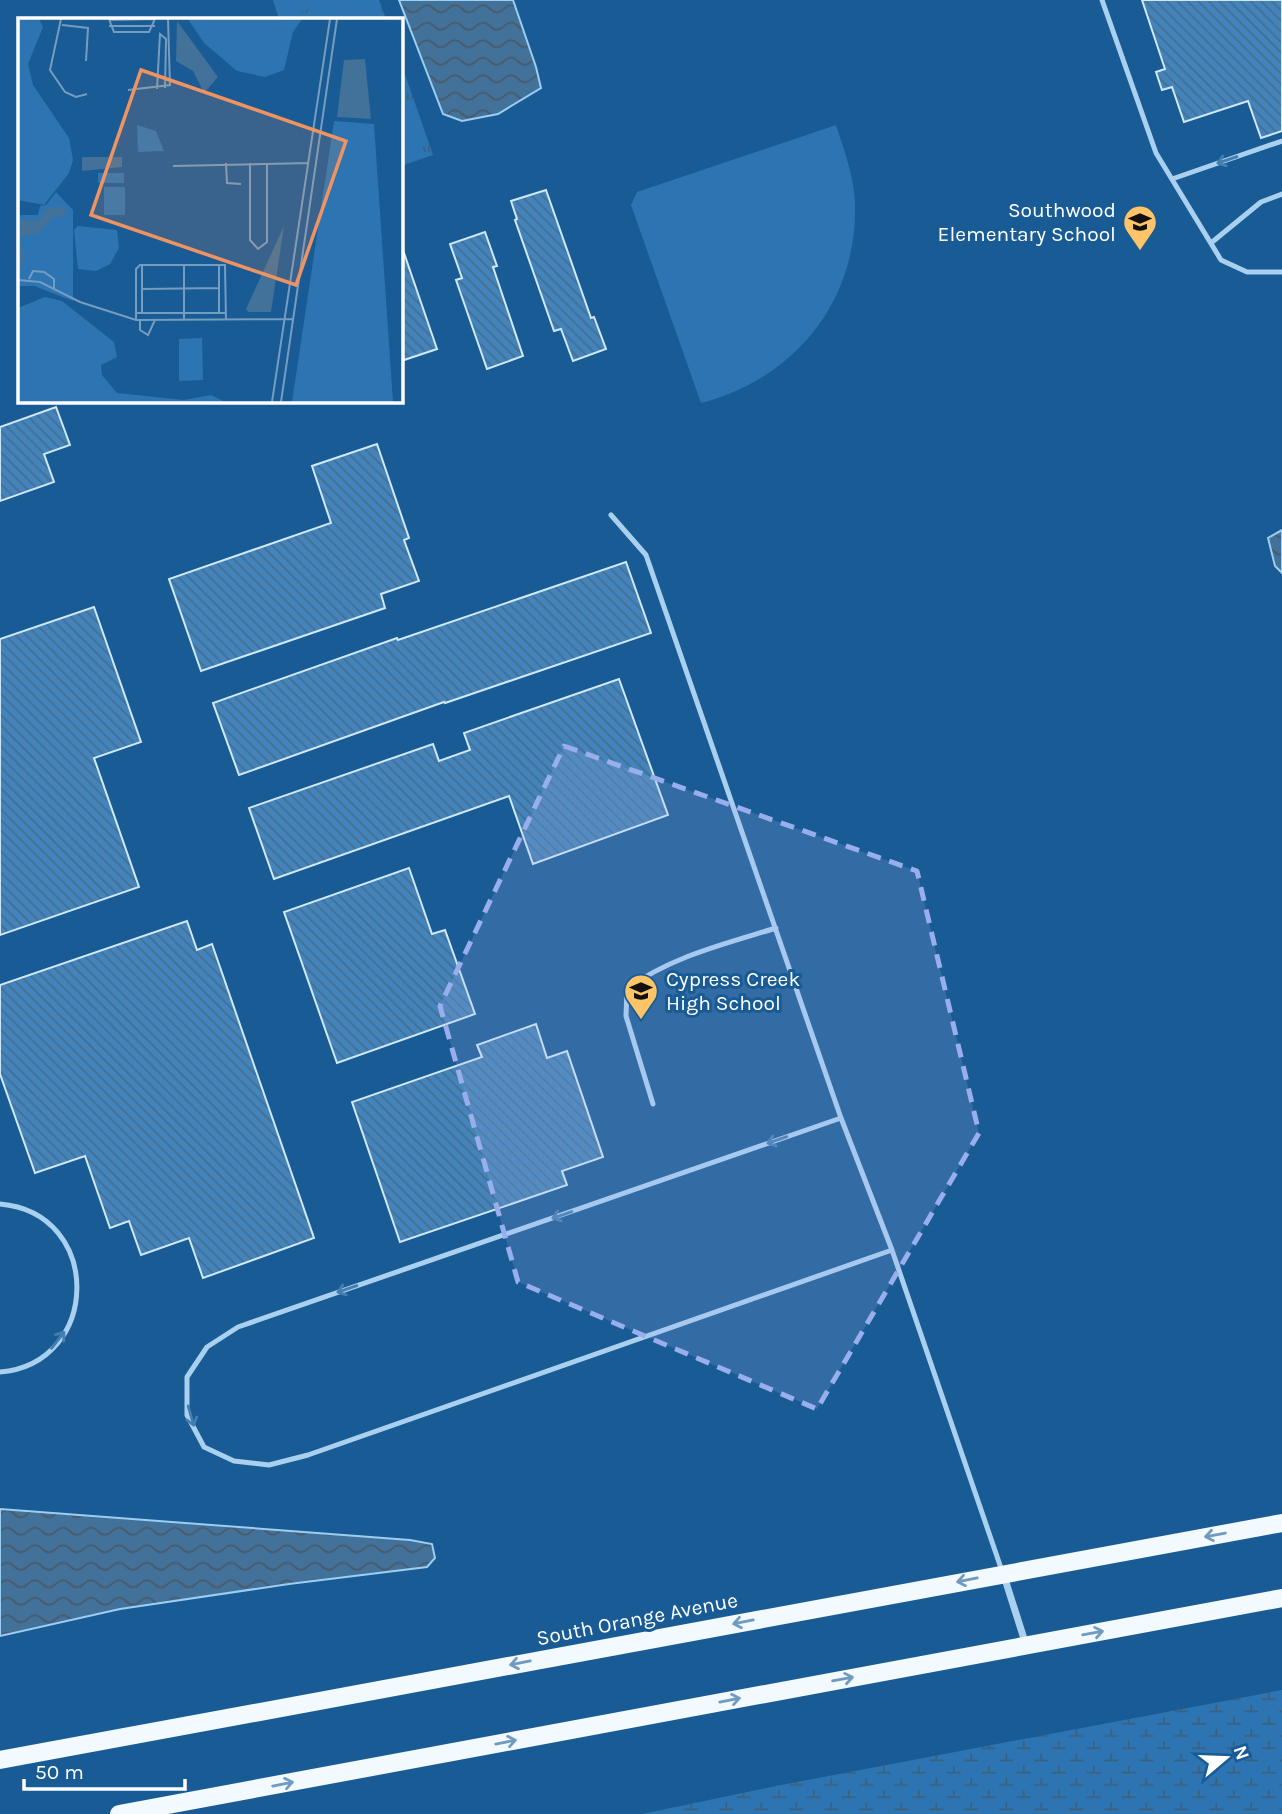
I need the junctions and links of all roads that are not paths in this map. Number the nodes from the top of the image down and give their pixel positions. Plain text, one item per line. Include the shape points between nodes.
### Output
1 (1102, 0) edge
2 (1282, 141) edge
3 (1172, 179) junction
4 (1282, 194) edge
5 (1211, 243) junction
6 (1282, 272) edge
7 (611, 515) dead end
8 (776, 928) junction
9 (653, 1104) dead end
10 (841, 1118) junction
11 (0, 1204) edge
12 (892, 1251) junction
13 (0, 1372) edge
14 (1282, 1523) edge
15 (1003, 1574) junction
16 (1282, 1598) edge
17 (1026, 1646) junction
18 (0, 1760) edge
19 (119, 1814) edge

1 - 3 lane via 1156,153
2 -> 3 lane
3 - 5 lane
4 - 5 lane via 1261,202
5 - 6 lane via 1221,260 1247,272
7 - 8 lane via 646,555
8 - 9 lane via 677,960 627,989 626,1016
8 - 10 lane
10 - 12 lane
10 -> 12 lane via 238,1327 207,1347 187,1377 187,1415 204,1447 234,1461 269,1465
13 -> 11 lane via 30,1364 54,1348 70,1324 78,1297 73,1261 55,1230 36,1214
12 - 15 lane
14 -> 15 main road, South Orange Avenue
15 - 17 street
15 -> 18 main road, South Orange Avenue
17 -> 16 main road
19 -> 17 main road

